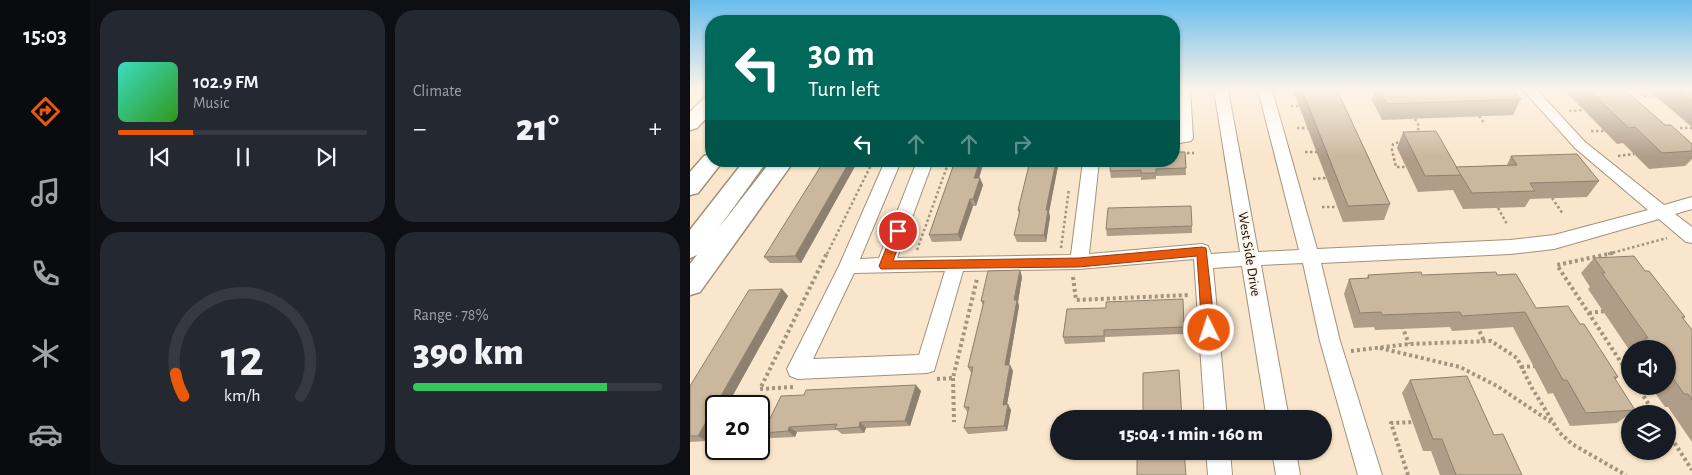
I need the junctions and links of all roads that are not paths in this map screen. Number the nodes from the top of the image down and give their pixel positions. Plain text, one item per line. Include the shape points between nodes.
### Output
1 (701, 112) edge
2 (1184, 112) edge
3 (1225, 112) edge
4 (1271, 112) edge
5 (1550, 112) edge
6 (690, 124) edge
7 (1180, 138) edge
8 (707, 167) edge
9 (751, 167) edge
10 (778, 167) edge
11 (890, 167) edge
12 (923, 167) edge
13 (1090, 167) edge
14 (690, 187) edge
15 (1692, 203) edge
16 (1661, 211) junction
17 (1689, 234) edge
18 (690, 248) edge
19 (1310, 256) junction
20 (1251, 258) junction
21 (1203, 261) junction
22 (956, 264) junction
23 (848, 266) junction
24 (885, 266) junction
25 (1076, 269) junction
26 (690, 284) edge
27 (1215, 410) edge
28 (1276, 410) edge
29 (1219, 460) edge
30 (1286, 460) edge
31 (1220, 475) edge
32 (1288, 475) edge
33 (1370, 475) edge

1 - 6 highway
2 - 7 street via 1186,138
3 - 20 street, West Side Drive
4 - 19 street
5 - 16 street via 1580,144
8 - 14 highway
9 - 18 highway
10 - 26 highway
11 - 23 street
12 - 24 street
13 - 25 street
15 - 16 street
16 - 17 street
16 - 19 street via 1554,242
19 - 20 street
19 - 33 street via 1330,341
20 - 21 street
20 - 28 street, West Side Drive
21 - 25 street via 1202,252
21 - 27 street
22 - 23 street via 927,364 798,369
22 - 24 street
22 - 25 street
23 - 24 street
29 - 31 street
30 - 32 street

